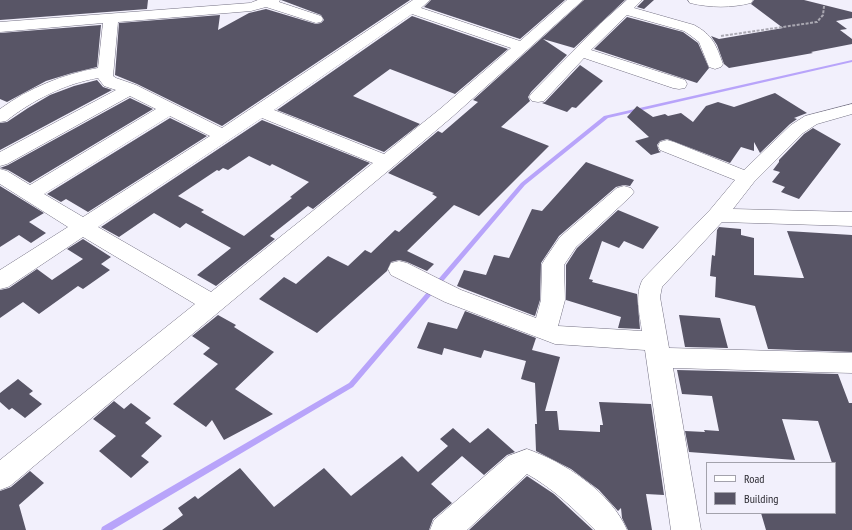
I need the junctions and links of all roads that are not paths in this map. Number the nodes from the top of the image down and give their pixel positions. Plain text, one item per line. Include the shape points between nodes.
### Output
1 (576, 0) edge
2 (695, 0) edge
3 (746, 0) edge
4 (271, 1) edge
5 (416, 4) edge
6 (225, 5) edge
7 (629, 5) edge
8 (117, 14) junction
9 (316, 19) dead end
10 (0, 27) edge
11 (522, 47) junction
12 (581, 52) junction
13 (715, 64) dead end
14 (104, 72) junction
15 (679, 84) dead end
16 (130, 89) junction
17 (538, 97) dead end
18 (4, 108) edge
19 (852, 108) edge
20 (169, 109) junction
21 (262, 111) junction
22 (223, 136) junction
23 (667, 146) dead end
24 (0, 160) edge
25 (387, 162) junction
26 (0, 175) edge
27 (747, 178) junction
28 (624, 192) dead end
29 (29, 194) junction
30 (717, 215) junction
31 (852, 219) edge
32 (83, 227) junction
33 (406, 274) dead end
34 (0, 281) edge
35 (213, 304) junction
36 (545, 331) junction
37 (657, 349) junction
38 (852, 363) edge
39 (0, 477) edge
40 (445, 530) edge
41 (612, 530) edge
42 (686, 530) edge

1 - 11 street
2 - 3 street via 724,3
4 - 6 street via 251,7
4 - 9 street
5 - 11 street
5 - 21 street
6 - 8 street
7 - 12 street
7 - 13 street via 689,28 705,37
8 - 10 street
8 - 14 street
11 - 25 street
12 - 15 street
12 - 17 street
14 - 16 street via 110,82
14 - 18 street via 73,78
16 - 20 street
16 - 24 street
19 - 27 street via 803,124
20 - 22 street
20 - 29 street
21 - 22 street
21 - 25 street
22 - 32 street
23 - 27 street
25 - 35 street
26 - 29 street
27 - 30 street
28 - 36 street via 568,242 553,264 553,300
29 - 32 street
30 - 31 street
30 - 37 street via 651,285 649,297
32 - 34 street
32 - 35 street
33 - 36 street via 453,296
35 - 39 street
36 - 37 street via 555,335
37 - 38 street
37 - 42 street
40 - 41 street via 518,465 527,461 563,481 589,503

